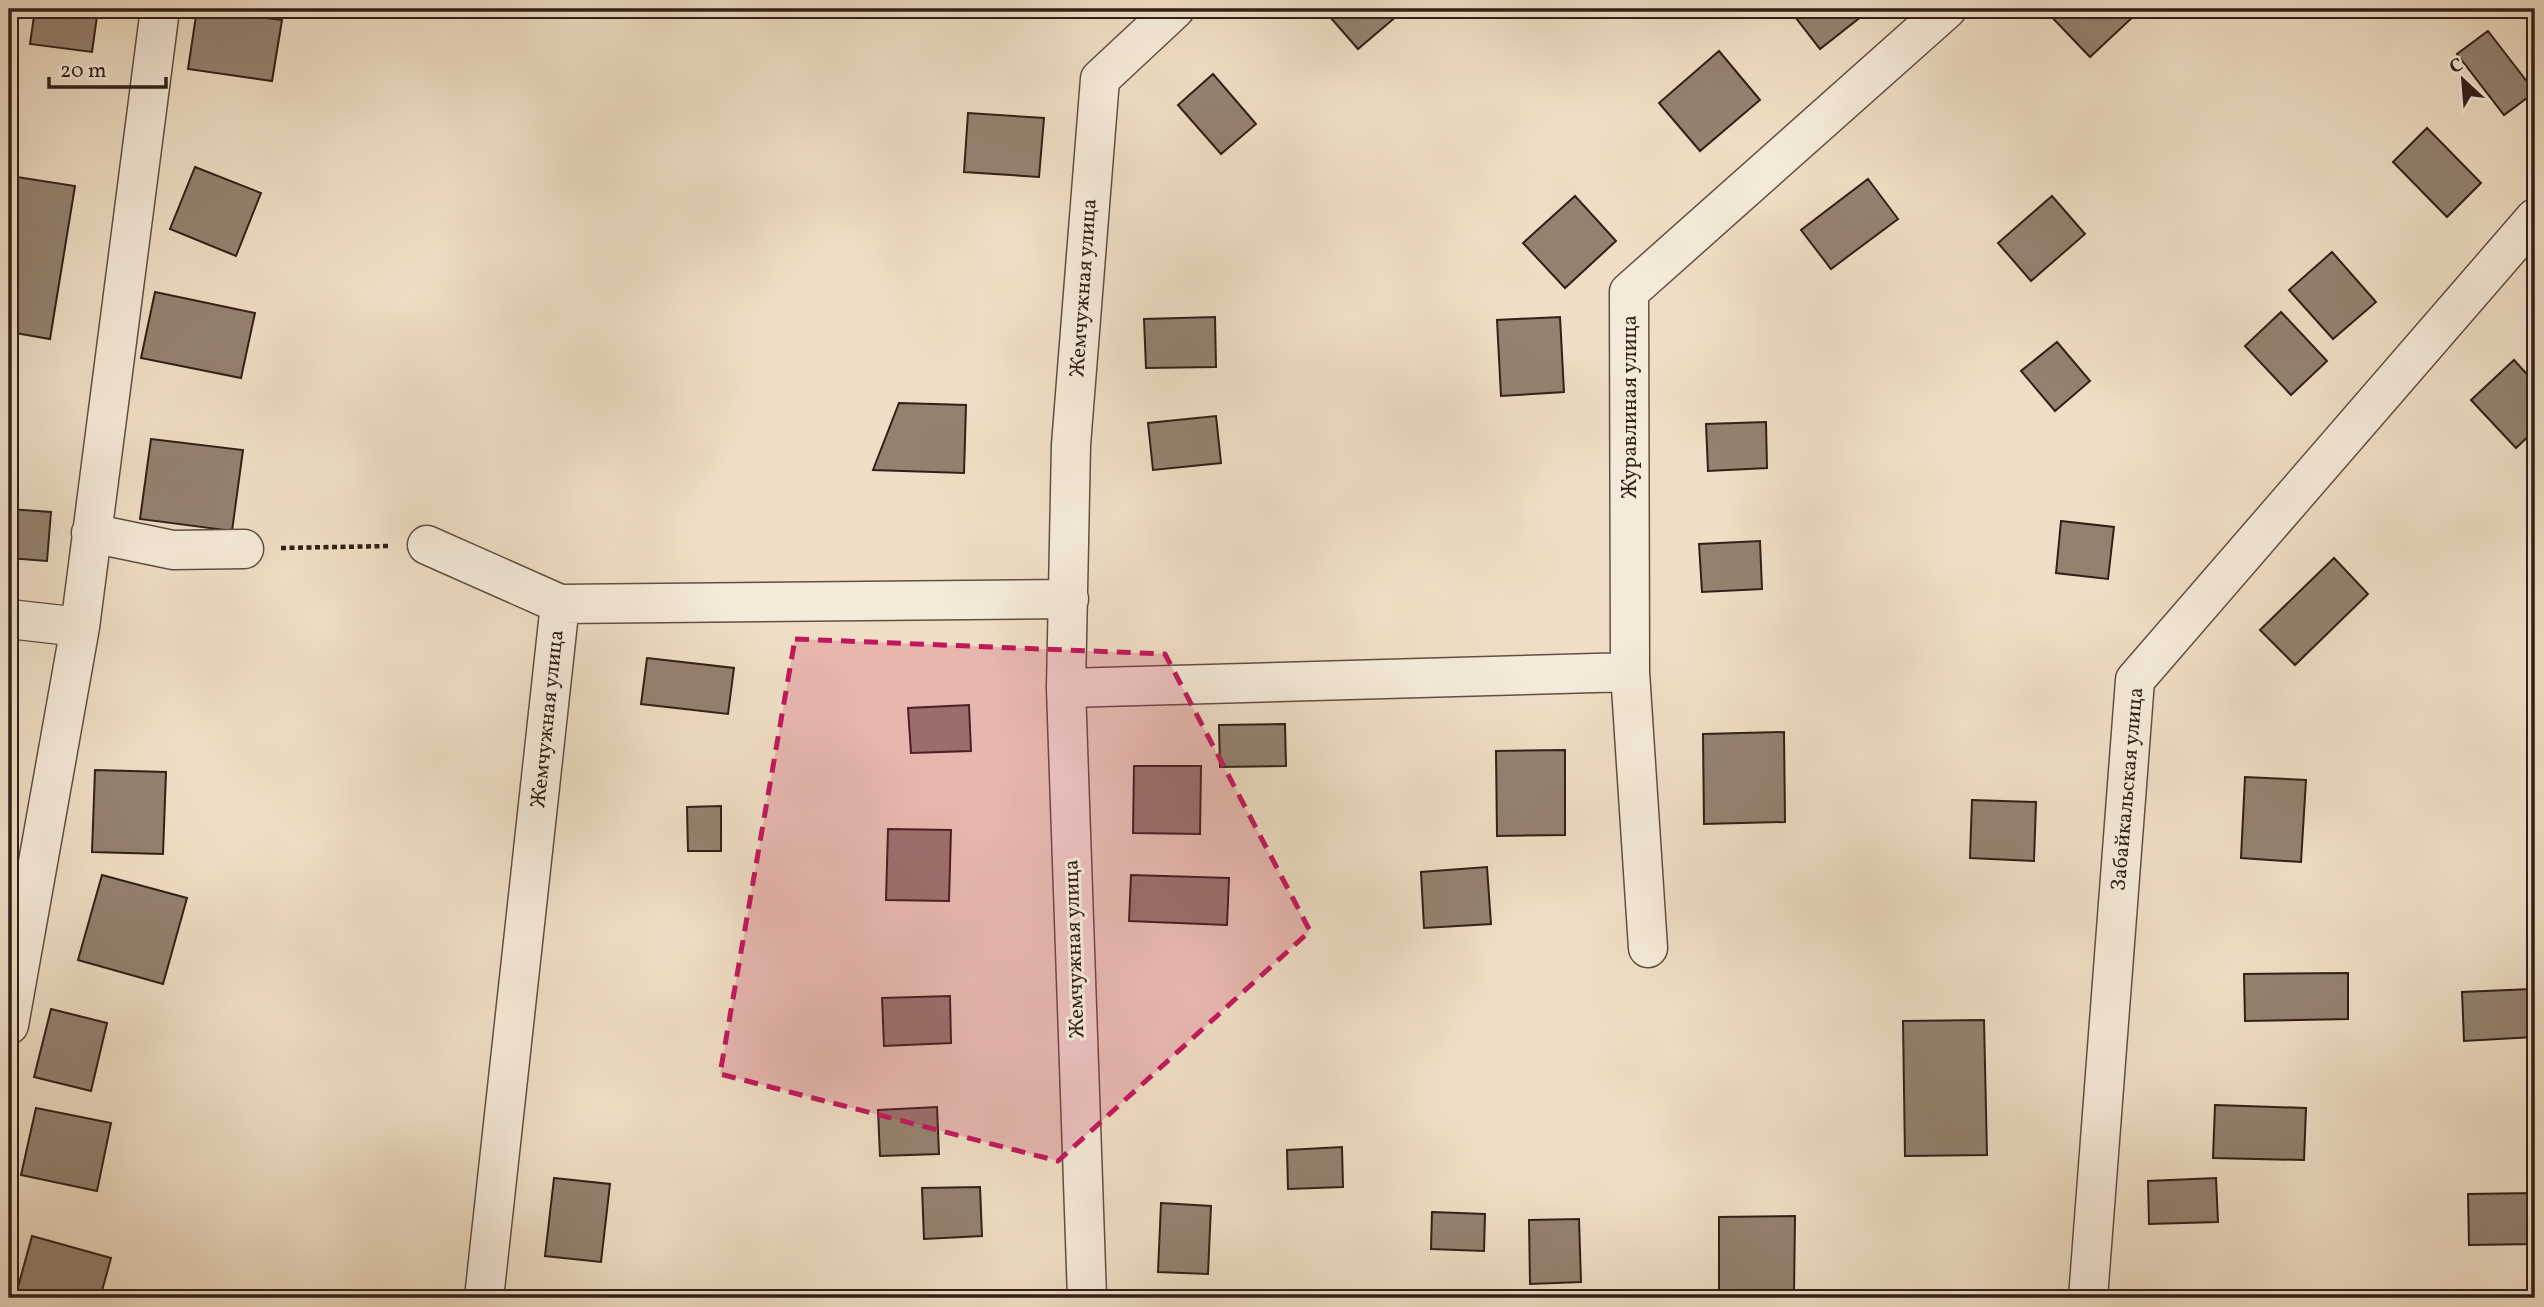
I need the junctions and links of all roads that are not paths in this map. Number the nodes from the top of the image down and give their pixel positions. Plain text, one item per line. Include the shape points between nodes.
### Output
1 (160, 9) edge
2 (1175, 9) edge
3 (1947, 9) edge
4 (2535, 218) edge
5 (92, 533) junction
6 (428, 545) road end
7 (244, 549) road end
8 (1069, 599) junction
9 (561, 604) junction
10 (9, 619) edge
11 (80, 627) junction
12 (1630, 672) junction
13 (1066, 688) junction
14 (1648, 948) dead end
15 (9, 1026) edge
16 (484, 1298) edge
17 (1087, 1298) edge
18 (2088, 1298) edge

1 - 5 street
2 - 8 street, Жемчужная улица via 1100,79 1071,445
3 - 12 street, Журавлиная улица via 1629,292
4 - 18 street, Забайкальская улица via 2135,680
5 - 7 street via 173,550
5 - 11 street
6 - 9 street
8 - 9 street, Жемчужная улица
8 - 13 street, Жемчужная улица
9 - 16 street, Жемчужная улица
10 - 11 street
11 - 15 street
12 - 13 street
12 - 14 street, Журавлиная улица
13 - 17 street, Жемчужная улица

